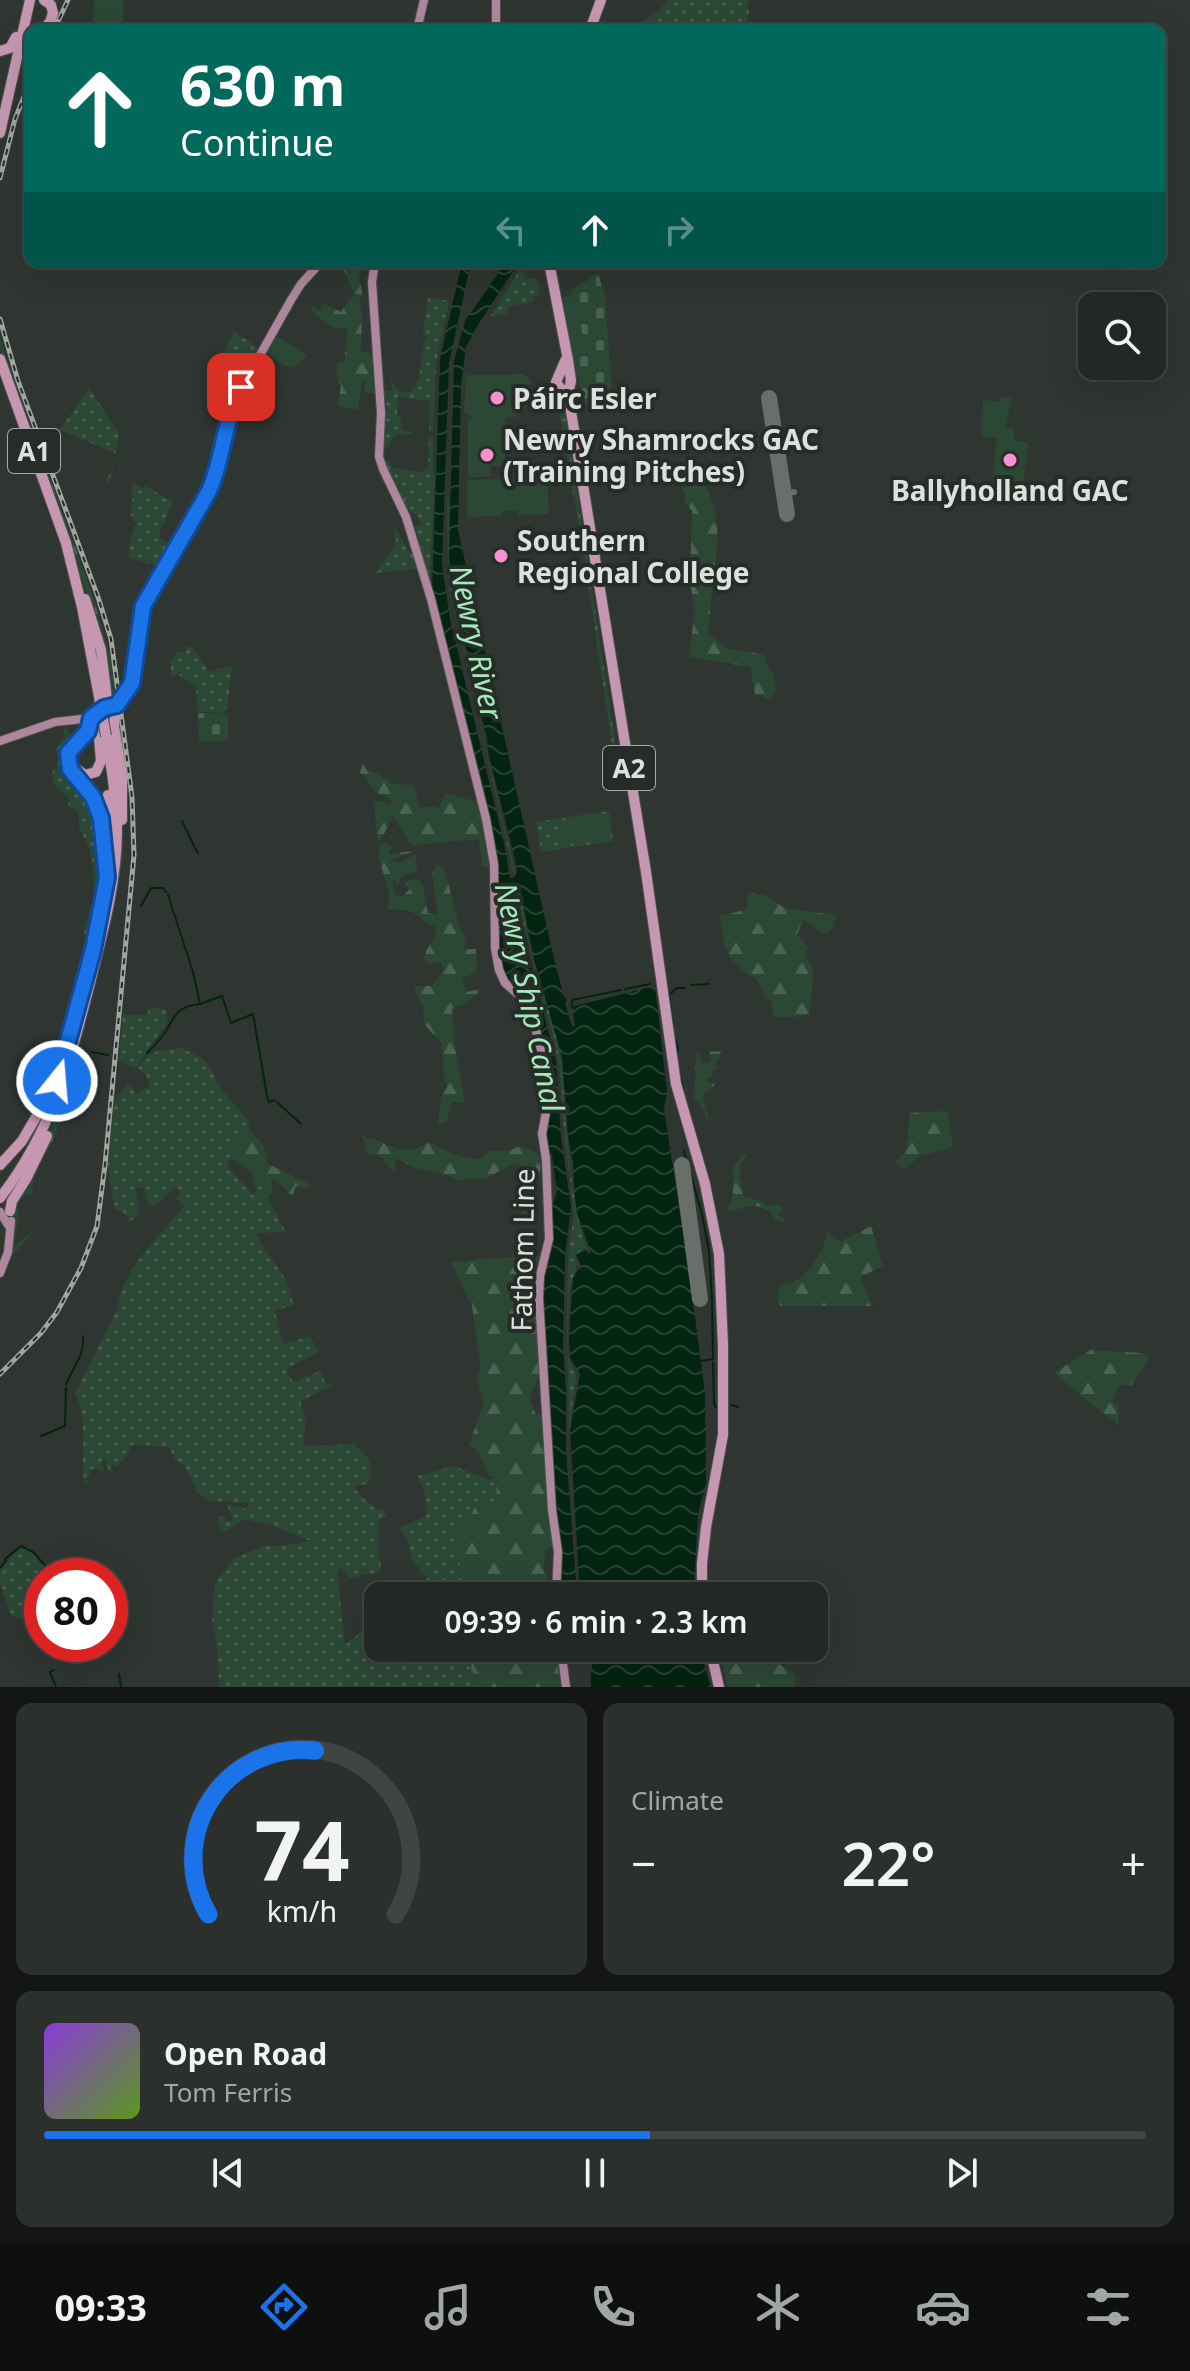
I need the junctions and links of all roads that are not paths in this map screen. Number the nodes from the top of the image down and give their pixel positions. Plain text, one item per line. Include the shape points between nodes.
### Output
1 (28, 0) edge
2 (424, 0) edge
3 (496, 0) edge
4 (603, 0) edge
5 (45, 1) edge
6 (26, 14) junction
7 (47, 24) edge
8 (418, 24) edge
9 (496, 24) edge
10 (593, 24) edge
11 (597, 24) edge
12 (19, 33) junction
13 (0, 51) edge
14 (10, 68) junction
15 (0, 112) edge
16 (0, 133) edge
17 (316, 268) edge
18 (374, 268) edge
19 (550, 268) edge
20 (0, 359) edge
21 (0, 372) edge
22 (564, 381) junction
23 (109, 708) junction
24 (95, 727) junction
25 (0, 741) edge
26 (111, 876) junction
27 (60, 1081) junction
28 (0, 1165) edge
29 (0, 1187) edge
30 (0, 1198) edge
31 (6, 1217) edge
32 (0, 1273) edge
33 (557, 1582) edge
34 (700, 1582) edge
35 (701, 1582) edge
36 (563, 1662) edge
37 (710, 1662) edge
38 (566, 1687) edge
39 (716, 1687) edge

1 - 6 highway
1 - 12 highway
2 - 8 main road
3 - 9 main road
4 - 10 highway
4 - 11 highway
5 - 6 highway via 36,2
5 - 7 highway via 53,16
6 - 12 highway
12 - 13 highway via 10,48
12 - 14 highway
12 - 16 highway
13 - 14 highway
14 - 15 highway
17 - 23 main road via 236,395 209,491 143,606 132,683
18 - 33 main road, Fathom Line via 379,457 406,517 429,590 492,847 499,970 531,1012 545,1069 548,1101 542,1134 549,1239 539,1298
19 - 22 highway, A2 via 567,351
20 - 23 highway, A1 via 57,515
21 - 23 highway, A1 via 61,544
22 - 34 highway, A2 via 671,1085 709,1222 716,1293 718,1443 700,1531
22 - 35 highway, A2 via 676,1084 714,1224 721,1285 723,1435
23 - 24 highway, A1, bridge
23 - 24 highway, A1, bridge
23 - 24 main road via 106,727
23 - 26 highway via 123,802
24 - 25 main road via 73,719 52,722
24 - 26 highway, A1 via 109,799
24 - 26 highway via 69,751 67,761 93,797
26 - 27 highway, A1
27 - 28 highway
27 - 29 highway, A1
27 - 30 highway, A1 via 36,1143
27 - 31 highway via 47,1136
31 - 32 main road via 8,1252
36 - 38 main road
37 - 39 highway

